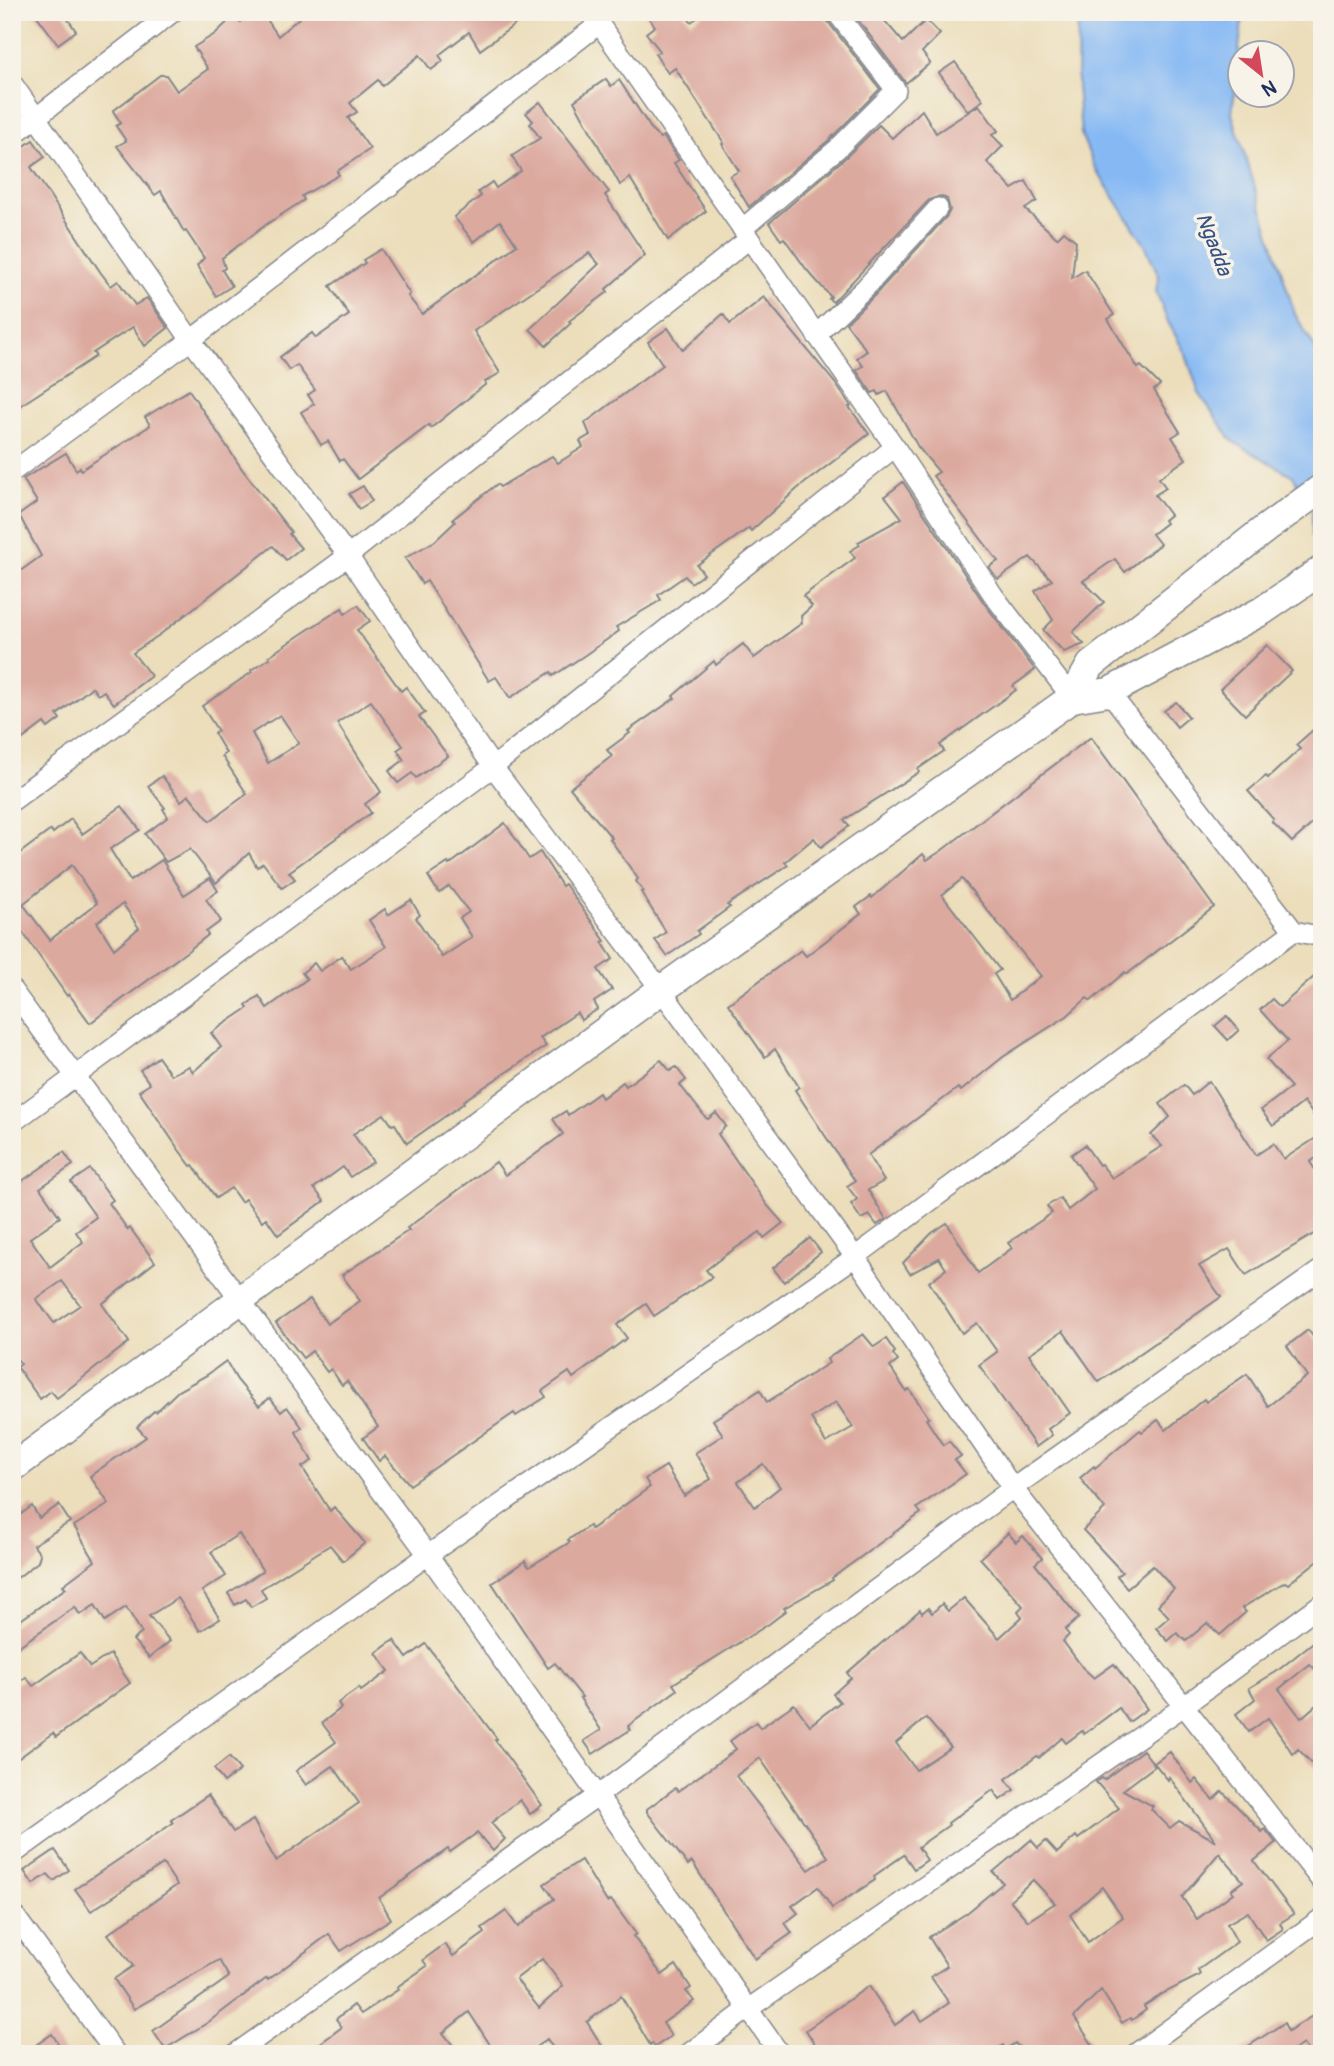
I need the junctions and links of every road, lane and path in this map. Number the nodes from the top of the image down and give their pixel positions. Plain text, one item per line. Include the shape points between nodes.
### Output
1 (173, 12) edge
2 (836, 12) edge
3 (595, 18) edge
4 (12, 83) edge
5 (37, 118) junction
6 (12, 136) edge
7 (938, 208) dead end
8 (746, 234) junction
9 (816, 335) junction
10 (191, 340) junction
11 (895, 447) junction
12 (12, 472) edge
13 (1322, 488) edge
14 (348, 556) junction
15 (1315, 574) edge
16 (1109, 692) junction
17 (1072, 698) junction
18 (493, 767) junction
19 (12, 800) edge
20 (1294, 931) junction
21 (1322, 937) edge
22 (12, 990) edge
23 (661, 990) junction
24 (75, 1075) junction
25 (12, 1123) edge
26 (855, 1257) junction
27 (1322, 1269) edge
28 (239, 1300) junction
29 (12, 1468) edge
30 (1013, 1488) junction
31 (428, 1555) junction
32 (1322, 1603) edge
33 (1184, 1706) junction
34 (597, 1796) junction
35 (12, 1855) edge
36 (1322, 1882) edge
37 (12, 1913) edge
38 (1322, 1919) edge
39 (748, 2009) junction
40 (116, 2054) edge
41 (235, 2054) edge
42 (688, 2054) edge
43 (780, 2054) edge
44 (1135, 2054) edge

1 - 5 street
2 - 8 street via 895,90
3 - 8 street
3 - 10 street
4 - 5 street
5 - 6 street
5 - 10 street
7 - 9 street
8 - 9 street
8 - 14 street
9 - 11 street
10 - 12 street
10 - 14 street
11 - 17 street via 994,596
11 - 18 street
13 - 17 main road via 1091,665
14 - 18 street
14 - 19 street
15 - 16 main road via 1262,611
16 - 17 main road
16 - 20 street
17 - 23 main road
18 - 23 street
18 - 24 street
20 - 21 street
20 - 26 street
22 - 24 street
23 - 26 street
23 - 28 main road
24 - 25 street
24 - 28 street
26 - 30 street
26 - 31 street
27 - 30 street
28 - 29 main road
28 - 31 street
30 - 33 street
30 - 34 street
31 - 34 street
31 - 35 street
32 - 33 street
33 - 36 street
33 - 39 street
34 - 39 street
34 - 41 street
37 - 40 street
38 - 44 street
39 - 42 street
39 - 43 street

